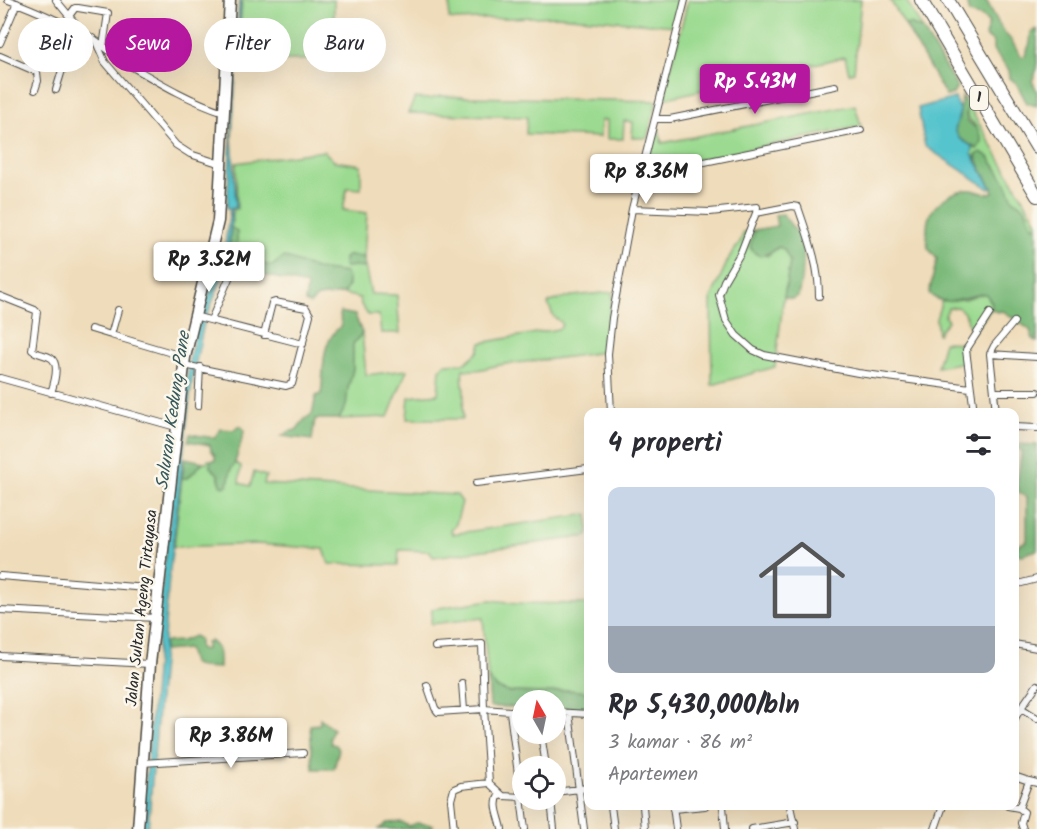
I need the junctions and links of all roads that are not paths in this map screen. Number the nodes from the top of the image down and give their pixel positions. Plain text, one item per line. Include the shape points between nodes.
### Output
1 (8, 0) edge
2 (56, 0) edge
3 (230, 0) edge
4 (685, 0) edge
5 (921, 0) edge
6 (948, 0) edge
7 (17, 3) junction
8 (69, 16) joint
9 (53, 18) edge
10 (93, 40) edge
11 (96, 42) junction
12 (0, 43) edge
13 (103, 47) junction
14 (0, 56) edge
15 (61, 72) edge
16 (835, 86) dead end
17 (35, 90) dead end
18 (56, 90) dead end
19 (224, 112) junction
20 (656, 118) junction
21 (861, 130) dead end
22 (1037, 148) edge
23 (221, 164) junction
24 (641, 175) junction
25 (1037, 196) edge
26 (632, 209) junction
27 (756, 213) junction
28 (230, 276) dead end
29 (0, 296) edge
30 (819, 296) dead end
31 (118, 310) dead end
32 (990, 313) dead end
33 (196, 316) junction
34 (210, 320) junction
35 (1014, 321) dead end
36 (91, 329) dead end
37 (111, 335) junction
38 (264, 335) junction
39 (303, 344) junction
40 (990, 354) junction
41 (1037, 357) edge
42 (190, 364) junction
43 (0, 378) edge
44 (970, 388) junction
45 (994, 392) junction
46 (51, 393) junction
47 (1037, 393) edge
48 (198, 406) dead end
49 (611, 408) edge
50 (973, 408) edge
51 (996, 408) edge
52 (176, 427) junction
53 (1019, 427) edge
54 (1037, 428) edge
55 (584, 470) edge
56 (476, 483) dead end
57 (0, 576) edge
58 (1037, 579) edge
59 (1019, 584) edge
60 (159, 589) junction
61 (0, 610) edge
62 (156, 618) junction
63 (1019, 646) edge
64 (435, 647) dead end
65 (1037, 648) edge
66 (0, 656) edge
67 (150, 664) junction
68 (462, 683) dead end
69 (427, 685) dead end
70 (1037, 685) edge
71 (1021, 708) junction
72 (484, 709) junction
73 (464, 710) junction
74 (1019, 711) edge
75 (510, 712) joint
76 (566, 712) edge
77 (570, 712) junction
78 (584, 714) edge
79 (1037, 718) edge
80 (303, 753) dead end
81 (516, 756) edge
82 (144, 763) junction
83 (1019, 778) edge
84 (1029, 781) junction
85 (489, 783) junction
86 (1037, 783) edge
87 (584, 788) edge
88 (580, 789) junction
89 (566, 791) edge
90 (500, 794) junction
91 (512, 796) edge
92 (1019, 808) joint
93 (523, 810) edge
94 (551, 810) edge
95 (612, 810) edge
96 (643, 810) edge
97 (673, 810) edge
98 (723, 810) edge
99 (791, 810) edge
100 (941, 810) edge
101 (795, 826) edge
102 (138, 829) edge
103 (454, 829) edge
104 (502, 829) edge
105 (525, 829) edge
106 (554, 829) edge
107 (584, 829) edge
108 (614, 829) edge
109 (645, 829) edge
110 (676, 829) edge
111 (725, 829) edge
112 (752, 829) edge
113 (934, 829) edge
114 (1023, 829) edge

1 - 7 street
2 - 8 street
3 - 19 main road, Jalan Sultan Ageng Tirtayasa
4 - 20 street
5 - 25 highway, 1
6 - 22 highway, 1
7 - 9 street
7 - 12 street
8 - 13 street via 75,8 108,13
10 - 11 street
11 - 13 street
11 - 23 street via 105,62 176,145
13 - 19 street via 179,94
14 - 17 street via 37,72
15 - 18 street
16 - 20 street via 670,119
19 - 23 main road, Jalan Sultan Ageng Tirtayasa
20 - 24 street
21 - 24 street
23 - 33 main road, Jalan Sultan Ageng Tirtayasa via 218,221
24 - 26 street
26 - 27 street via 710,212 755,206
26 - 49 street via 608,354
27 - 30 street via 798,207 819,276
27 - 44 street via 719,295 729,326 743,342 764,355
28 - 34 street
29 - 46 street via 38,312 32,350 54,362
31 - 37 street
32 - 44 street via 966,350
33 - 34 street
33 - 42 main road, Jalan Sultan Ageng Tirtayasa
34 - 38 street
35 - 40 street
36 - 37 street
37 - 42 street
38 - 39 street
38 - 39 street via 272,303 306,308 310,315
39 - 42 street via 290,385
40 - 41 street
40 - 45 street
42 - 48 street
42 - 52 main road, Jalan Sultan Ageng Tirtayasa
43 - 46 street
44 - 50 street
45 - 47 street
45 - 51 street
46 - 52 street
52 - 60 main road, Jalan Sultan Ageng Tirtayasa
53 - 54 street
55 - 56 street
57 - 60 street
58 - 59 street
60 - 62 main road, Jalan Sultan Ageng Tirtayasa
61 - 62 street
62 - 67 main road, Jalan Sultan Ageng Tirtayasa
63 - 65 street
64 - 72 street via 480,643 484,646
66 - 67 street
67 - 82 main road, Jalan Sultan Ageng Tirtayasa
68 - 73 street
69 - 73 street via 438,712
70 - 71 street
71 - 74 street
71 - 79 street
72 - 73 street
72 - 75 street
72 - 85 street
75 - 81 street
76 - 77 street
77 - 78 street
77 - 88 street
80 - 82 street
82 - 102 main road, Jalan Sultan Ageng Tirtayasa
83 - 84 street
84 - 86 street
84 - 92 street
85 - 90 street
85 - 103 street via 454,789
87 - 88 street
88 - 89 street
88 - 107 street
90 - 91 street
90 - 104 street via 495,804
92 - 114 street via 1024,812
93 - 105 street
94 - 106 street
95 - 108 street
96 - 109 street
97 - 110 street
98 - 111 street
99 - 101 street
100 - 113 street
101 - 112 street

